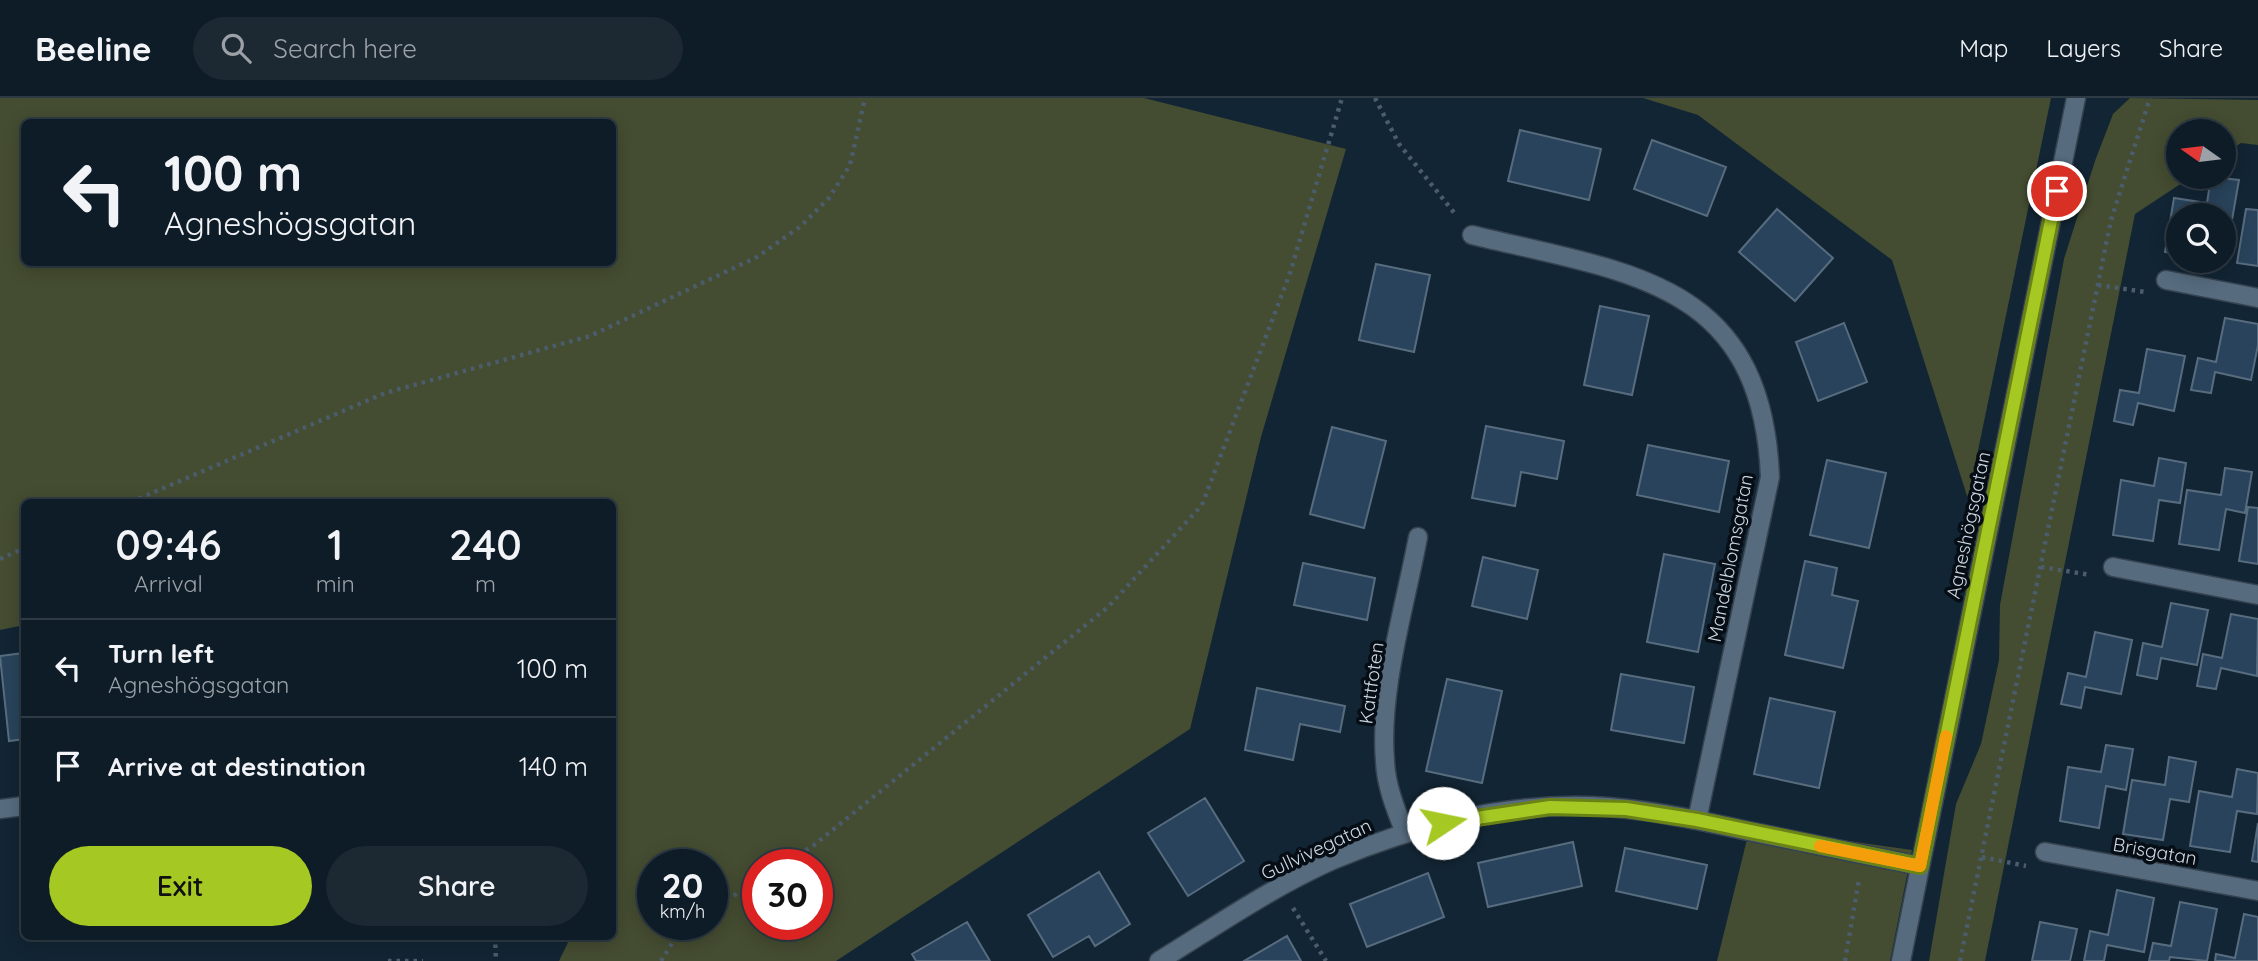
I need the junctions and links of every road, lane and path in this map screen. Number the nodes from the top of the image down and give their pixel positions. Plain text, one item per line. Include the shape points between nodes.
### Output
1 (865, 98) edge
2 (1342, 98) edge
3 (1375, 98) edge
4 (2076, 98) edge
5 (2150, 98) edge
6 (1472, 234) joint
7 (2166, 281) joint
8 (2098, 285) junction
9 (2258, 298) edge
10 (138, 499) edge
11 (1418, 537) dead end
12 (21, 549) edge
13 (0, 559) edge
14 (2041, 567) junction
15 (2113, 567) joint
16 (2258, 595) edge
17 (21, 806) edge
18 (0, 809) edge
19 (1697, 820) junction
20 (1405, 833) junction
21 (808, 849) edge
22 (2045, 852) joint
23 (1863, 854) junction
24 (1982, 857) junction
25 (1920, 866) junction
26 (1280, 887) junction
27 (2258, 891) edge
28 (495, 940) edge
29 (674, 940) edge
30 (388, 961) edge
31 (423, 961) edge
32 (496, 961) edge
33 (661, 961) edge
34 (1159, 961) edge
35 (1326, 961) edge
36 (1845, 961) edge
37 (1901, 961) edge
38 (1960, 961) edge

1 - 10 path via 850,165 829,198 801,226 757,257 590,336 385,393
2 - 21 path via 1290,273 1202,505 1108,607
3 - 6 path via 1399,144
4 - 25 street, Agneshögsgatan
5 - 8 path via 2112,220
6 - 19 street, Mandelblomsgatan via 1626,273 1662,287 1692,304 1714,324 1739,355 1756,390 1768,438 1770,477
7 - 8 path via 2144,293
7 - 9 street
8 - 14 path
11 - 20 street, Kattfoten via 1385,729 1391,798
12 - 13 path
14 - 15 path via 2088,577
14 - 24 path
15 - 16 street
17 - 18 street
19 - 20 street, Gullvivegatan via 1614,808 1550,807 1482,815
19 - 23 street, Gullvivegatan
20 - 26 street, Gullvivegatan
22 - 24 path via 2028,866
22 - 27 street, Brisgatan
23 - 25 street, Gullvivegatan
23 - 36 path
24 - 38 path
25 - 37 street, Agneshögsgatan
26 - 34 street, Gullvivegatan
26 - 35 path
28 - 32 path
29 - 33 path
30 - 31 path

